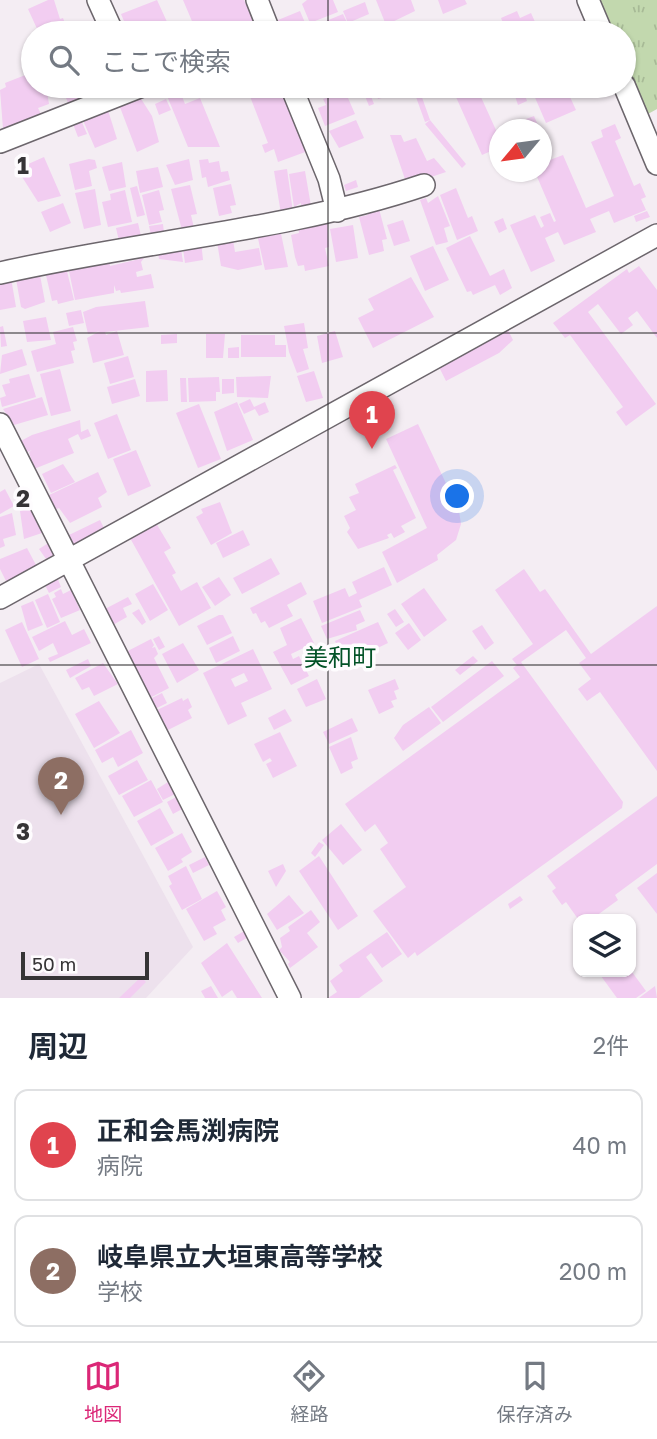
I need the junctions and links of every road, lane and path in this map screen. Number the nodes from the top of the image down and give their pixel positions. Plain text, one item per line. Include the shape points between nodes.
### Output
1 (98, 0) edge
2 (257, 0) edge
3 (588, 0) edge
4 (108, 21) edge
5 (263, 21) edge
6 (597, 21) edge
7 (110, 98) edge
8 (296, 98) edge
9 (629, 98) edge
10 (0, 142) edge
11 (657, 164) edge
12 (424, 185) dead end
13 (337, 211) junction
14 (657, 235) edge
15 (0, 273) edge
16 (0, 424) edge
17 (68, 561) junction
18 (0, 598) edge
19 (290, 998) edge

1 - 4 street
2 - 5 street
3 - 6 street
7 - 10 street
8 - 13 street
9 - 11 street
12 - 13 street
13 - 15 street via 83,254
14 - 17 street
16 - 17 street
17 - 18 street
17 - 19 street

